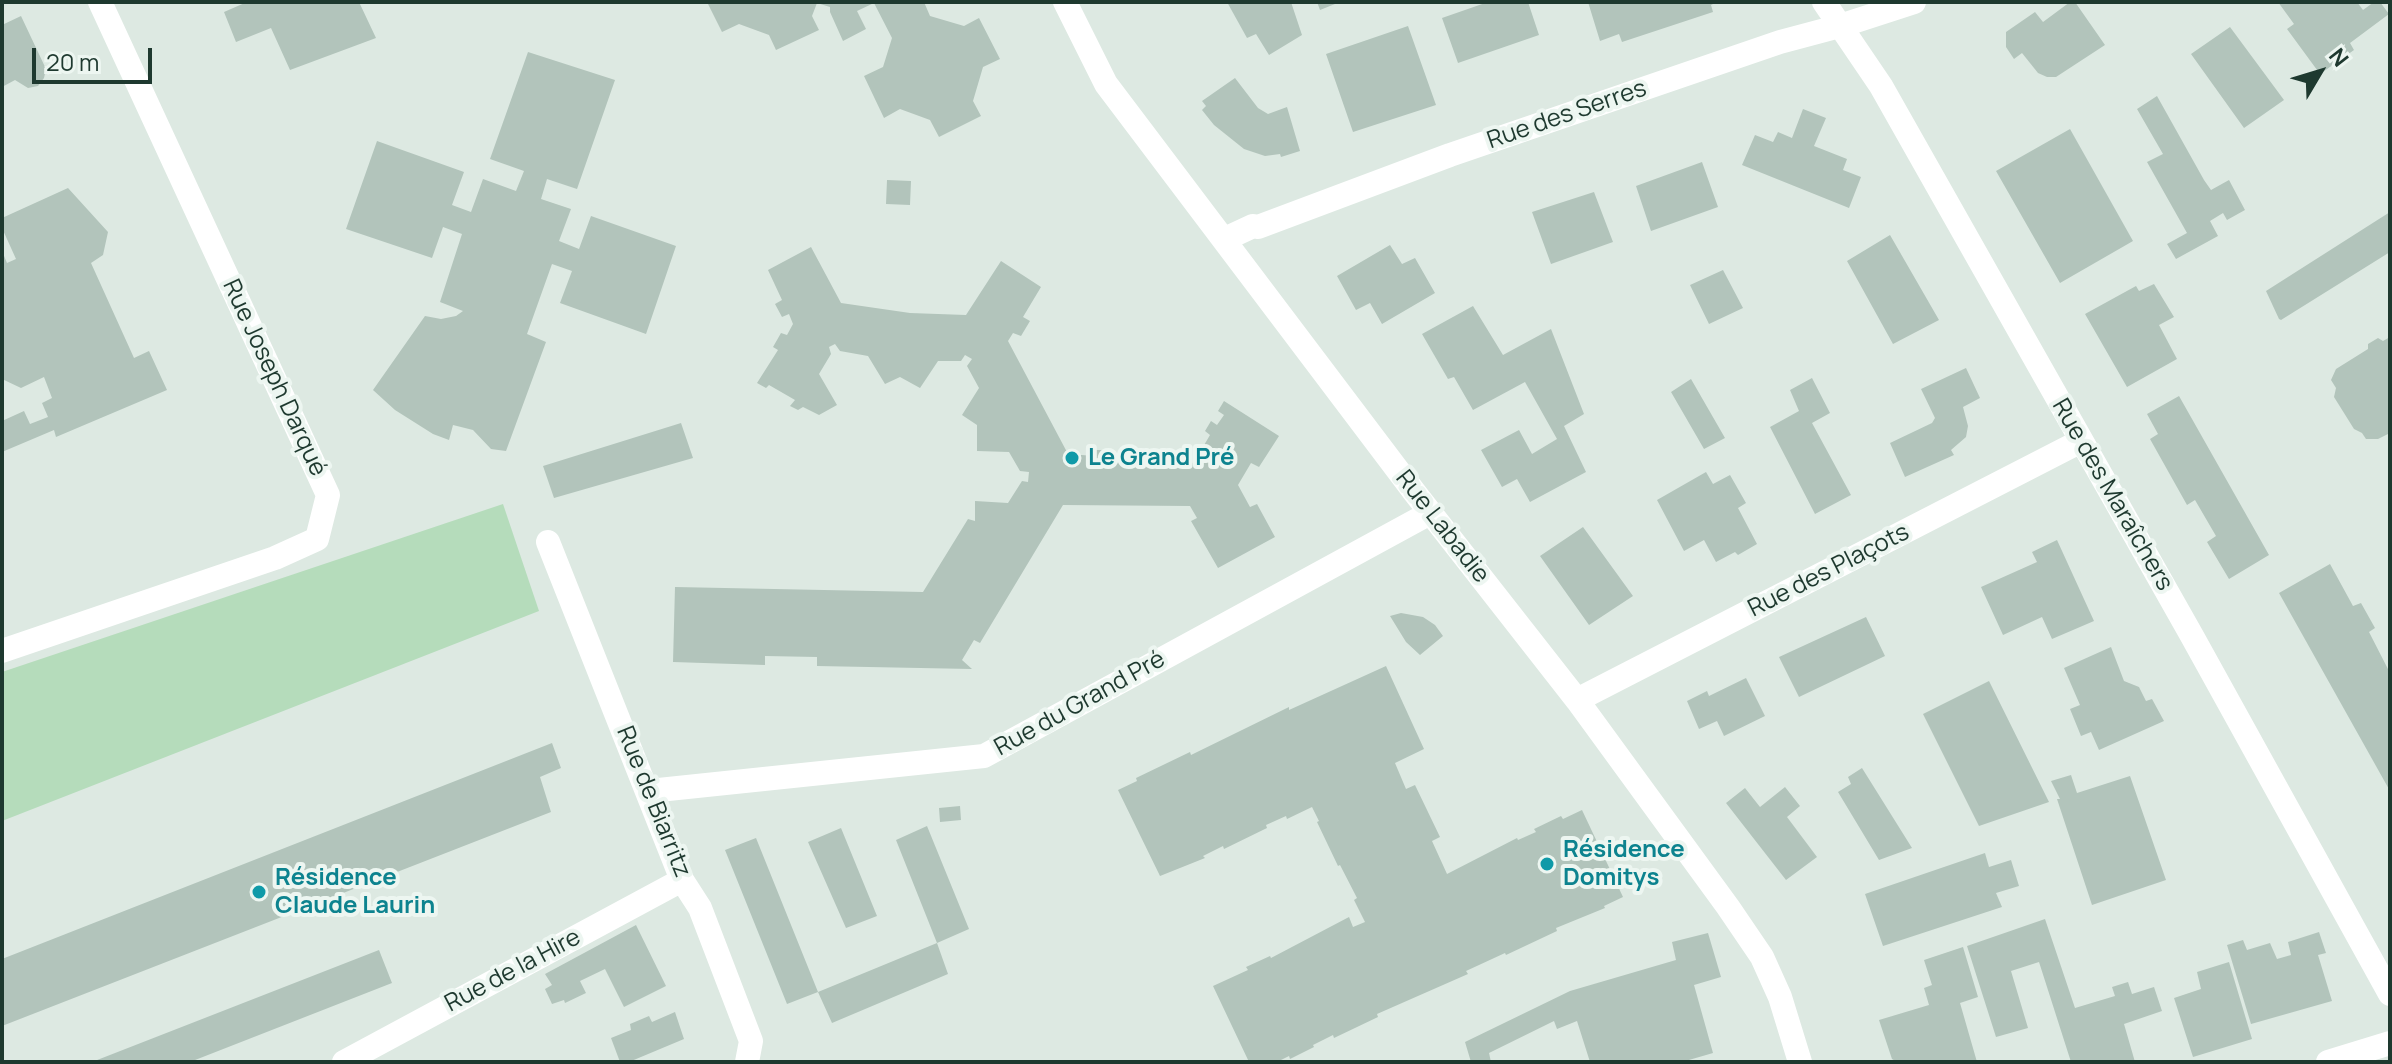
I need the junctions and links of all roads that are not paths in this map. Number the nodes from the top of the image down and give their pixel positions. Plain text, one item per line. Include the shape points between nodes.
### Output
1 (100, 2) edge
2 (1065, 2) edge
3 (1824, 2) edge
4 (1914, 2) edge
5 (1840, 26) junction
6 (1225, 239) junction
7 (2081, 441) junction
8 (1430, 513) junction
9 (548, 542) dead end
10 (2, 651) edge
11 (1577, 700) junction
12 (649, 791) junction
13 (682, 880) junction
14 (2390, 994) edge
15 (2390, 1043) edge
16 (344, 1062) edge
17 (747, 1062) edge
18 (1800, 1062) edge
19 (2328, 1062) edge

1 - 10 street, Rue Joseph Darqué via 328,495 317,539
2 - 6 street, Rue Labadie via 1106,84
3 - 5 street, Rue des Maraîchers
4 - 5 street, Rue des Serres
5 - 6 street, Rue des Serres via 1450,155
5 - 7 street, Rue des Maraîchers via 1881,86
6 - 8 street, Rue Labadie
7 - 11 street, Rue des Plaçots
7 - 14 street, Rue des Maraîchers
8 - 11 street, Rue Labadie
8 - 12 street, Rue du Grand Pré via 984,756
9 - 12 street, Rue de Biarritz
11 - 18 street, Rue Labadie via 1762,957
12 - 13 street, Rue de Biarritz
13 - 16 street, Rue de la Hire
13 - 17 street, Rue de Biarritz via 700,908 751,1041
15 - 19 street

